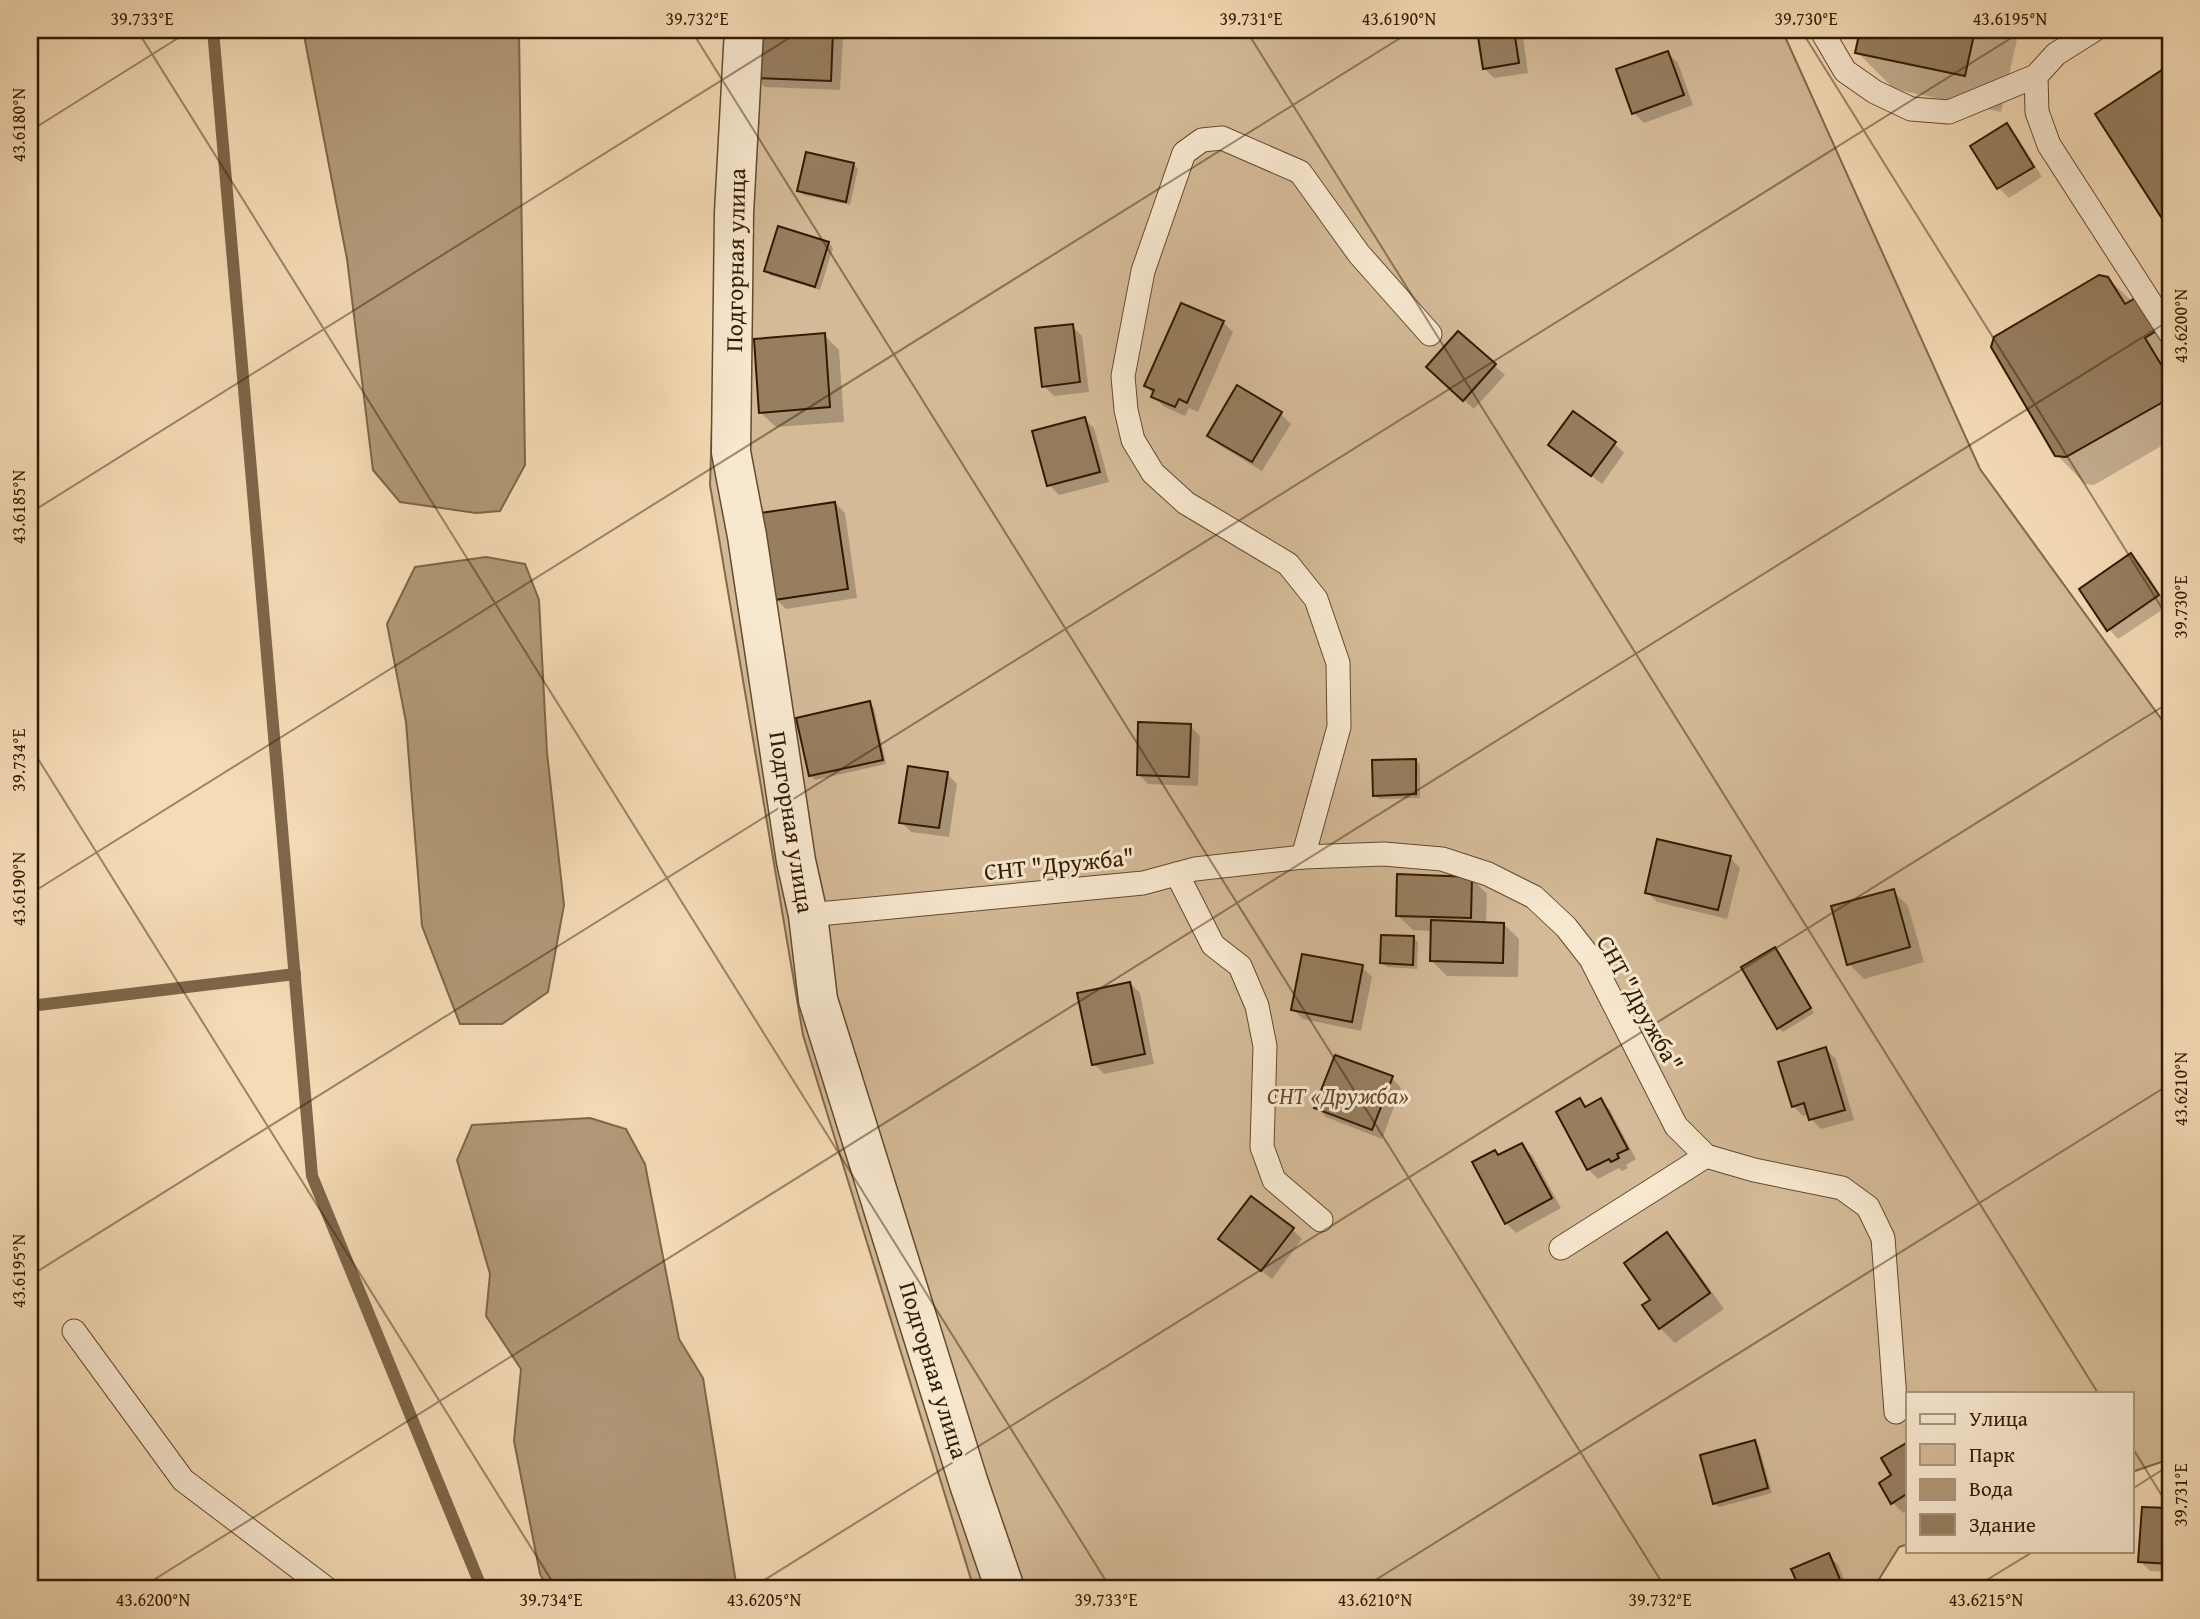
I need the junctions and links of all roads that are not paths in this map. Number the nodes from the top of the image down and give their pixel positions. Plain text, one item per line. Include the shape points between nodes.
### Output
1 (744, 30) edge
2 (1821, 30) edge
3 (2094, 30) edge
4 (2036, 76) junction
5 (2170, 333) edge
6 (1430, 334) dead end
7 (1303, 856) junction
8 (1177, 874) junction
9 (808, 915) junction
10 (1706, 1156) junction
11 (1321, 1220) dead end
12 (1561, 1248) dead end
13 (74, 1331) dead end
14 (1895, 1412) dead end
15 (327, 1589) edge
16 (1005, 1589) edge

1 - 9 street, Подгорная улица via 734,213 731,452
2 - 4 lane via 1845,71 1911,109 1949,112
3 - 4 lane via 2056,54
4 - 5 lane via 2037,112 2049,145
6 - 7 lane via 1359,254 1300,173 1222,138 1202,140 1184,153 1143,271 1122,376 1126,410 1133,440 1153,474 1186,503 1288,564 1316,599 1338,663 1339,726
7 - 8 lane, СНТ "Дружба"
7 - 10 lane, СНТ "Дружба" via 1384,854 1442,859 1488,874 1534,897 1591,960 1676,1126
8 - 9 lane, СНТ "Дружба" via 1143,883
8 - 11 lane via 1213,945 1240,966 1257,1006 1265,1046 1262,1147 1273,1180
9 - 16 street, Подгорная улица via 818,1000
10 - 12 lane
10 - 14 lane, СНТ "Дружба" via 1842,1188 1868,1207 1883,1238
13 - 15 lane via 183,1480

